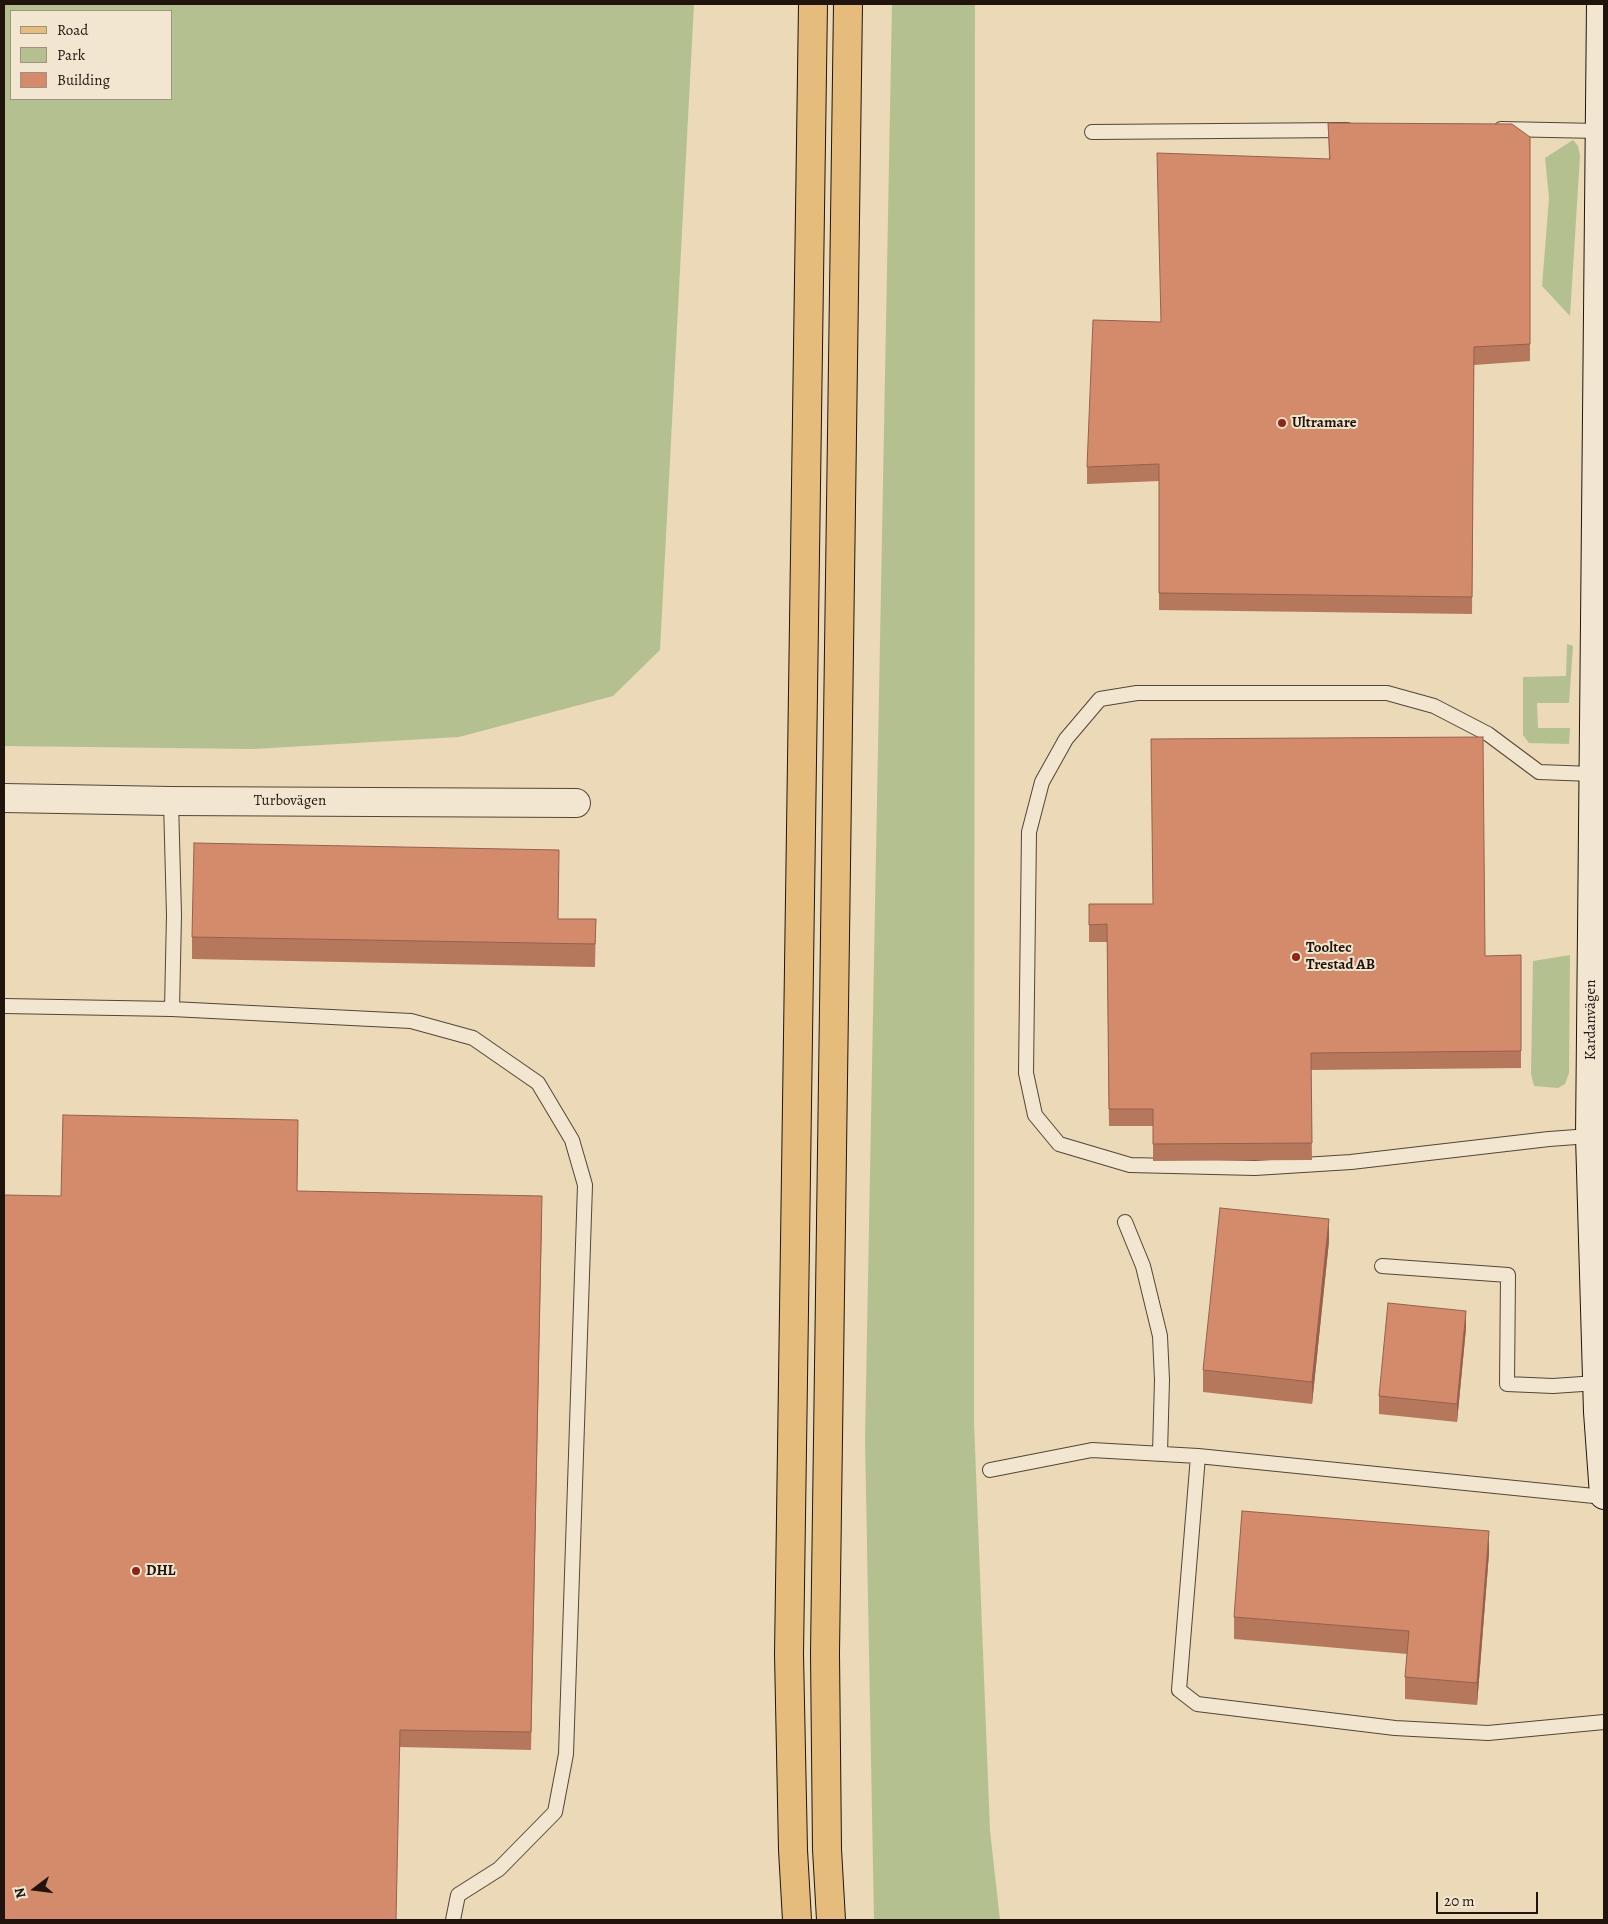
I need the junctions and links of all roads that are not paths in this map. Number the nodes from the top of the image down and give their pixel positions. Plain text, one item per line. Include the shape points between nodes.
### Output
1 (813, 4) edge
2 (848, 4) edge
3 (1601, 4) edge
4 (1602, 35) edge
5 (1485, 128) edge
6 (1357, 130) edge
7 (1600, 131) junction
8 (1092, 132) dead end
9 (1592, 774) junction
10 (4, 798) edge
11 (171, 800) junction
12 (576, 802) dead end
13 (4, 1006) edge
14 (172, 1009) junction
15 (1590, 1136) junction
16 (1125, 1222) dead end
17 (1382, 1266) dead end
18 (1597, 1383) junction
19 (1160, 1454) junction
20 (1198, 1456) junction
21 (990, 1470) dead end
22 (1604, 1496) edge
23 (1604, 1722) edge
24 (453, 1920) edge
25 (797, 1920) edge
26 (832, 1920) edge

1 - 25 main road via 789,1654
2 - 26 main road via 825,1653 827,1849
3 - 4 street, Kardanvägen
4 - 7 street, Kardanvägen
5 - 7 lane
6 - 8 lane
7 - 9 street, Kardanvägen
9 - 15 street, Kardanvägen
9 - 15 lane via 1539,772 1488,734 1434,706 1387,693 1137,693 1100,699 1066,739 1042,782 1029,832 1026,1073 1035,1115 1059,1144 1130,1166 1255,1168 1351,1162
10 - 11 street, Turbovägen
11 - 12 street, Turbovägen
11 - 14 lane
13 - 14 lane
14 - 24 lane via 411,1021 473,1038 538,1084 572,1140 585,1184 566,1754 555,1812 499,1869 458,1895
15 - 18 street, Kardanvägen
16 - 19 lane via 1143,1266 1160,1336
17 - 18 lane via 1508,1275 1507,1384 1553,1386
18 - 22 street, Kardanvägen
19 - 20 lane
19 - 21 lane via 1092,1450
20 - 22 lane
20 - 23 lane via 1179,1690 1197,1704 1395,1728 1488,1733

